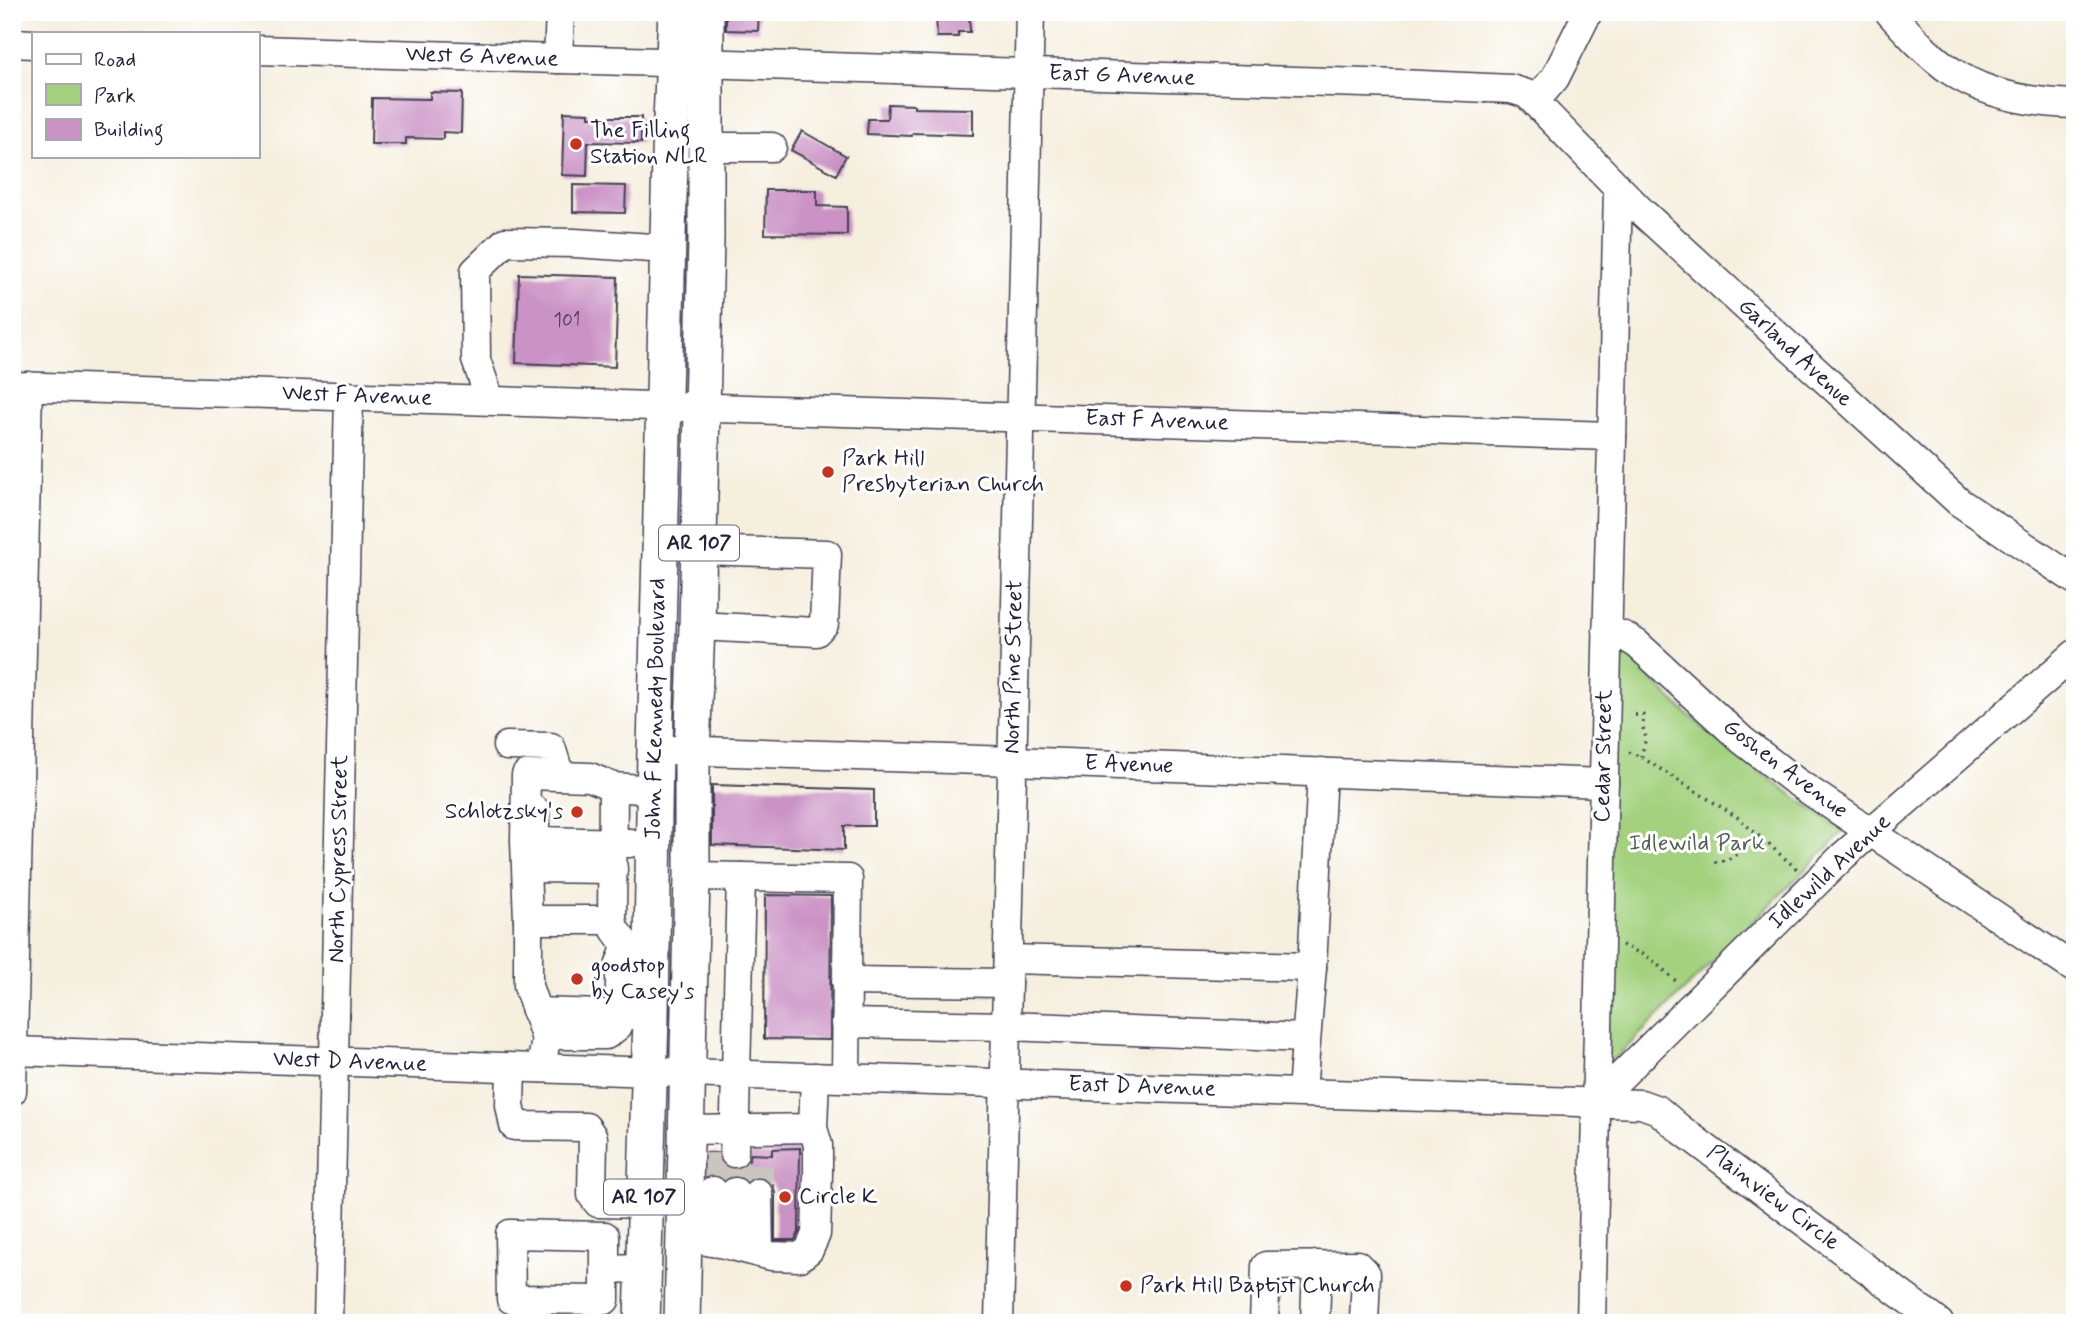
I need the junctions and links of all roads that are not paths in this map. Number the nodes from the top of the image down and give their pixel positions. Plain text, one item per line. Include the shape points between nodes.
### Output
1 (560, 12) edge
2 (676, 12) edge
3 (706, 12) edge
4 (1030, 12) edge
5 (1588, 12) edge
6 (1889, 12) edge
7 (12, 43) edge
8 (32, 44) edge
9 (259, 50) edge
10 (558, 60) junction
11 (690, 64) junction
12 (1029, 74) junction
13 (1535, 102) junction
14 (2075, 104) edge
15 (706, 147) junction
16 (772, 147) dead end
17 (1618, 189) junction
18 (668, 250) junction
19 (20, 386) edge
20 (349, 396) junction
21 (490, 400) junction
22 (664, 406) junction
23 (702, 407) junction
24 (1020, 417) junction
25 (1612, 436) junction
26 (699, 550) junction
27 (2075, 580) edge
28 (697, 626) junction
29 (1607, 630) junction
30 (2075, 654) edge
31 (507, 746) dead end
32 (654, 749) junction
33 (692, 752) junction
34 (1012, 761) junction
35 (1322, 772) junction
36 (560, 776) junction
37 (602, 782) junction
38 (1604, 783) junction
39 (655, 790) junction
40 (1870, 832) junction
41 (653, 859) junction
42 (613, 864) junction
43 (692, 867) junction
44 (527, 868) junction
45 (741, 877) junction
46 (528, 920) junction
47 (612, 920) junction
48 (640, 945) junction
49 (1312, 967) junction
50 (2075, 969) edge
51 (1007, 971) junction
52 (846, 981) junction
53 (536, 1012) junction
54 (626, 1022) junction
55 (846, 1023) junction
56 (1006, 1026) junction
57 (1306, 1038) junction
58 (545, 1039) junction
59 (13, 1051) edge
60 (335, 1062) junction
61 (511, 1068) junction
62 (541, 1069) junction
63 (604, 1070) junction
64 (649, 1071) junction
65 (688, 1073) junction
66 (736, 1075) junction
67 (815, 1077) junction
68 (846, 1078) junction
69 (1004, 1083) junction
70 (12, 1091) edge
71 (1302, 1092) junction
72 (1596, 1101) junction
73 (813, 1128) junction
74 (729, 1140) junction
75 (644, 1204) junction
76 (722, 1244) junction
77 (1317, 1265) junction
78 (605, 1268) dead end
79 (643, 1269) junction
80 (328, 1323) edge
81 (642, 1323) edge
82 (682, 1323) edge
83 (999, 1323) edge
84 (1264, 1323) edge
85 (1315, 1323) edge
86 (1364, 1323) edge
87 (1591, 1323) edge
88 (1940, 1323) edge

1 - 10 street
2 - 11 main road, John F Kennedy Boulevard / AR 107
3 - 11 main road, John F Kennedy Boulevard / AR 107
4 - 12 street, North Pine Street
5 - 13 street via 1555,78
6 - 14 street via 1919,44 1968,81 2038,102
7 - 8 street
9 - 10 street, West G Avenue
10 - 11 street, West G Avenue
11 - 12 street, East G Avenue
11 - 15 main road, John F Kennedy Boulevard / AR 107
11 - 18 main road, John F Kennedy Boulevard / AR 107
12 - 13 street, East G Avenue via 1499,88 1527,94
12 - 24 street, North Pine Street
13 - 17 street, Garland Avenue
15 - 16 street
15 - 23 main road, John F Kennedy Boulevard / AR 107
17 - 25 street, Cedar Street
17 - 27 street, Garland Avenue via 1959,502
18 - 21 street via 505,242 475,271 476,360
18 - 22 main road, John F Kennedy Boulevard / AR 107
19 - 20 street, West F Avenue
19 - 59 street
20 - 21 street, West F Avenue
20 - 60 street, North Cypress Street
21 - 22 street, West F Avenue
22 - 23 street, West F Avenue
22 - 32 main road, John F Kennedy Boulevard / AR 107
23 - 24 street, East F Avenue
23 - 26 main road, John F Kennedy Boulevard / AR 107
24 - 25 street, East F Avenue
24 - 34 street, North Pine Street
25 - 29 street, Cedar Street
26 - 28 main road, John F Kennedy Boulevard / AR 107
26 - 28 street via 827,554 824,624 816,632
28 - 33 main road, John F Kennedy Boulevard / AR 107
29 - 38 street, Cedar Street
29 - 40 street, Goshen Avenue via 1637,644 1742,740
30 - 40 street, Idlewild Avenue
31 - 36 street via 551,747
32 - 33 street, E Avenue
32 - 39 main road, John F Kennedy Boulevard / AR 107
33 - 34 street, E Avenue
33 - 43 main road, John F Kennedy Boulevard / AR 107
34 - 35 street, E Avenue
34 - 51 street, North Pine Street
35 - 38 street, E Avenue
35 - 49 street
36 - 37 street
36 - 44 street via 526,775
37 - 39 street
37 - 42 street
37 - 42 street via 557,782 541,787 535,796 535,830 538,841
38 - 72 street, Cedar Street
39 - 41 main road, John F Kennedy Boulevard / AR 107
40 - 50 street, Goshen Avenue
40 - 72 street, Idlewild Avenue
41 - 42 street via 649,849 636,843
41 - 43 street
41 - 48 main road, John F Kennedy Boulevard / AR 107
42 - 44 street
42 - 47 street
43 - 45 street
43 - 65 main road, John F Kennedy Boulevard / AR 107
44 - 46 street
45 - 52 street via 848,879
45 - 66 street
46 - 47 street
46 - 53 street via 527,986
47 - 48 street via 615,930
48 - 54 main road, John F Kennedy Boulevard / AR 107
49 - 51 street
49 - 57 street
51 - 52 street
51 - 56 street, North Pine Street
52 - 55 street
53 - 54 street
53 - 58 street
54 - 58 street
54 - 63 street
54 - 64 main road, John F Kennedy Boulevard / AR 107
55 - 56 street
55 - 68 street
56 - 57 street
56 - 69 street, North Pine Street
57 - 71 street
58 - 62 street
59 - 60 street, West D Avenue
59 - 70 street
60 - 61 street, West D Avenue
60 - 80 street, North Cypress Street
61 - 62 street, West D Avenue
61 - 75 street via 514,1126 586,1127 593,1138 592,1195 598,1203
62 - 63 street, West D Avenue
63 - 64 street, West D Avenue
64 - 65 street, West D Avenue
64 - 75 main road, John F Kennedy Boulevard / AR 107
65 - 66 street, East D Avenue
65 - 74 main road, John F Kennedy Boulevard / AR 107
66 - 67 street, East D Avenue
66 - 74 street
67 - 68 street, East D Avenue
67 - 73 street
68 - 69 street, East D Avenue
69 - 71 street, East D Avenue
69 - 83 street, North Pine Street
71 - 72 street, East D Avenue
72 - 87 street, Cedar Street
72 - 88 street, Plainview Circle via 1658,1110
73 - 74 street
73 - 76 street via 818,1174 816,1234 809,1250 800,1257 771,1256
74 - 76 main road, John F Kennedy Boulevard / AR 107
75 - 79 main road, John F Kennedy Boulevard / AR 107
76 - 76 street via 735,1192
76 - 82 main road, John F Kennedy Boulevard / AR 107
77 - 84 street via 1266,1266
77 - 85 street
77 - 86 street via 1356,1265 1366,1274
78 - 79 street
79 - 81 main road, John F Kennedy Boulevard / AR 107

